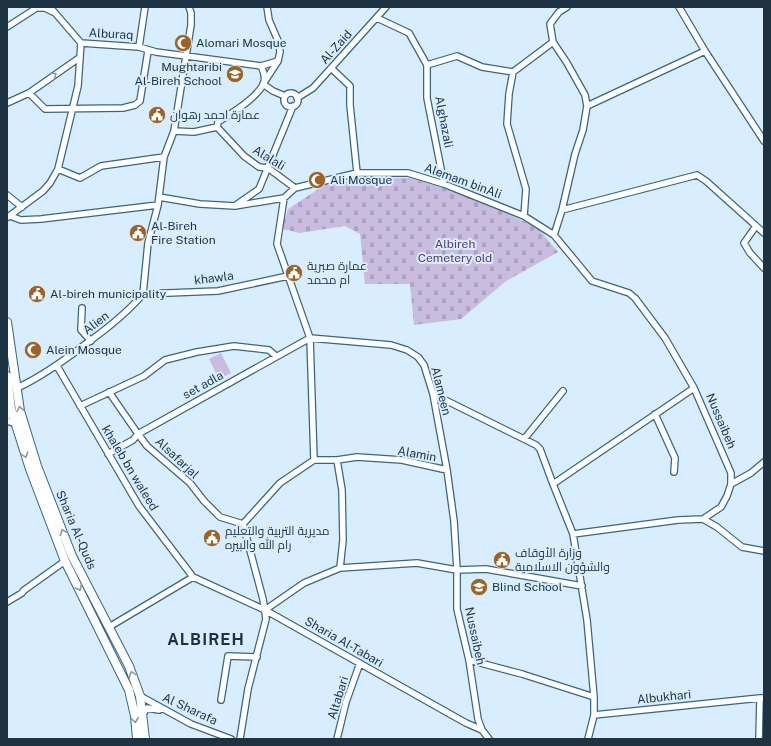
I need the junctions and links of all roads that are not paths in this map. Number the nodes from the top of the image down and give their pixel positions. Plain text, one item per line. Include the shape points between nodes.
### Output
1 (50, 7) edge
2 (145, 7) edge
3 (189, 7) edge
4 (267, 7) edge
5 (386, 7) edge
6 (567, 7) edge
7 (679, 7) edge
8 (37, 8) edge
9 (54, 13) junction
10 (377, 18) junction
11 (7, 27) edge
12 (553, 42) junction
13 (81, 43) junction
14 (139, 47) junction
15 (148, 50) junction
16 (705, 51) junction
17 (186, 56) junction
18 (79, 58) junction
19 (278, 60) junction
20 (427, 65) junction
21 (261, 66) junction
22 (331, 68) junction
23 (513, 72) junction
24 (263, 84) junction
25 (29, 93) junction
26 (286, 96) junction
27 (298, 98) junction
28 (7, 103) edge
29 (293, 106) junction
30 (587, 106) junction
31 (72, 109) junction
32 (217, 127) junction
33 (174, 131) junction
34 (764, 141) edge
35 (164, 157) junction
36 (268, 168) junction
37 (58, 169) junction
38 (357, 173) junction
39 (444, 184) junction
40 (295, 188) junction
41 (7, 195) edge
42 (159, 198) junction
43 (284, 198) junction
44 (158, 205) junction
45 (235, 206) junction
46 (22, 207) junction
47 (562, 210) junction
48 (524, 216) junction
49 (8, 217) edge
50 (756, 226) junction
51 (764, 233) edge
52 (554, 235) junction
53 (764, 268) edge
54 (288, 276) junction
55 (143, 294) junction
56 (82, 308) dead end
57 (7, 322) edge
58 (310, 338) junction
59 (90, 341) junction
60 (276, 356) junction
61 (57, 366) junction
62 (7, 376) edge
63 (17, 388) junction
64 (694, 388) junction
65 (563, 391) dead end
66 (9, 392) junction
67 (110, 392) junction
68 (433, 394) junction
69 (80, 406) junction
70 (11, 409) junction
71 (655, 414) junction
72 (7, 417) edge
73 (7, 421) edge
74 (16, 424) junction
75 (138, 434) junction
76 (525, 438) junction
77 (108, 454) junction
78 (314, 460) junction
79 (337, 460) junction
80 (764, 462) edge
81 (447, 470) junction
82 (674, 472) dead end
83 (553, 484) junction
84 (731, 484) junction
85 (703, 519) junction
86 (243, 524) junction
87 (573, 534) junction
88 (764, 552) edge
89 (69, 558) junction
90 (340, 568) junction
91 (457, 570) junction
92 (193, 577) junction
93 (582, 586) junction
94 (7, 602) edge
95 (265, 610) junction
96 (109, 627) junction
97 (257, 656) junction
98 (470, 660) junction
99 (360, 663) junction
100 (140, 696) junction
101 (594, 697) junction
102 (762, 698) edge
103 (221, 700) dead end
104 (167, 712) junction
105 (143, 714) junction
106 (594, 715) junction
107 (761, 727) edge
108 (482, 730) junction
109 (137, 739) edge
110 (145, 739) edge
111 (231, 739) edge
112 (240, 739) edge
113 (337, 739) edge
114 (489, 739) edge
115 (588, 739) edge
116 (759, 739) edge

1 - 9 street, Alburaq
2 - 14 street
3 - 17 street via 191,25
4 - 19 street via 269,20 279,43
5 - 10 street, Al-Zaid
6 - 12 street via 559,12 550,24
7 - 16 street
8 - 9 street via 45,8
8 - 11 street
9 - 13 street, Alburaq
10 - 20 street via 410,33
10 - 22 street, Al-Zaid
12 - 23 street
12 - 30 street via 585,95
13 - 14 street, Alburaq
13 - 18 street
14 - 15 street
15 - 17 street
15 - 31 street via 140,101 136,105 123,108
16 - 30 street
16 - 34 street
17 - 21 street
17 - 33 street
25 -> 18 street
18 - 31 street via 78,86
19 - 21 street
19 - 24 street
20 - 23 street via 457,56 482,67
20 - 39 street, Alghazali via 427,98
21 - 24 street via 265,72
22 - 27 street, Al-Zaid via 313,88
22 - 38 street via 350,86
23 - 48 street via 507,124 526,189
24 - 26 street via 272,91
24 - 32 street via 249,100 218,122
25 - 28 street
25 - 31 street via 45,109
26 - 27 street via 291,93
26 - 29 street via 285,103
27 - 29 street
29 - 36 street
30 - 47 street
31 - 37 street
32 - 33 street via 194,132
32 - 36 street, Alalali via 244,156 259,167
33 - 35 street
35 - 37 street via 101,166 80,178
35 - 42 street
36 - 40 street, Alalali
36 - 45 street via 259,189
37 - 46 street via 50,183
38 - 39 street, Alemam binAli via 408,173
38 - 40 street, Alemam binAli
39 - 48 street, Alemam binAli
40 - 43 street
41 - 46 street
42 - 44 street
42 - 45 street
43 - 45 street
43 - 54 street via 277,244
44 - 49 street via 41,219 21,220
44 - 55 street via 148,243
46 - 49 street
47 - 50 street via 697,175
47 - 52 street
48 - 52 street, Alemam binAli
50 - 51 street
50 - 53 street via 744,243
52 - 64 street, Alemam binAli via 592,281 629,293 635,298 665,338
54 - 55 street, khawla via 218,291
54 - 58 street
55 - 59 street, Alien via 134,305
56 - 59 street via 81,330
57 - 63 main road, Sharia Al-Quds
58 - 60 street, set adla
58 - 68 street, Alameen via 391,345 407,350 418,357 424,365
58 - 78 street
59 - 61 street, Alien
60 - 67 street via 269,350 234,346 197,352 165,360 144,376
60 - 75 street, set adla
61 - 63 street, Alien via 36,380
61 - 69 street, khaleb bn waleed
62 - 66 main road, Sharia Al-Quds
63 - 66 main road
89 -> 63 main road, Sharia Al-Quds via 37,466 20,410
64 - 71 street, Nussaibeh
64 - 84 street, Nussaibeh via 731,473
65 - 76 street
66 - 70 main road, Sharia Al-Quds
67 - 69 street
67 - 75 street, Alsafarjal
68 - 76 street
68 - 81 street, Alameen
69 - 77 street, khaleb bn waleed
70 - 72 street
70 - 74 main road, Sharia Al-Quds
71 - 82 street via 675,458
71 - 83 street, Nussaibeh
73 - 74 street
74 -> 89 main road, Sharia Al-Quds via 30,469
75 - 77 street, set adla via 133,440
75 - 86 street, Alsafarjal via 190,483 220,517
76 - 83 street via 540,449
77 - 92 street, khaleb bn waleed via 138,506
78 - 79 street, Alamin
78 - 86 street via 280,483
79 - 81 street, Alamin via 357,457 402,460
79 - 90 street via 342,490 343,540
80 - 84 street
81 - 91 street, Alamin
83 - 87 street
84 - 85 street via 721,507
85 - 87 street
85 - 88 street via 742,547
86 - 95 street
87 - 93 street
89 - 94 street
89 - 96 main road, Sharia Al-Quds
89 -> 109 main road, Sharia Al-Quds via 129,690
90 - 91 street via 417,563
90 - 95 street via 304,583
91 - 93 street via 486,569
91 - 98 street, Nussaibeh via 457,610
92 - 95 street, Sharia Al-Tabari
92 - 96 street
93 - 101 street
95 - 97 street via 266,619
95 - 99 street, Sharia Al-Tabari
100 -> 96 main road, Sharia Al-Quds via 129,666
97 - 103 street via 228,656
97 - 112 street via 248,689
98 - 101 street
98 - 108 street, Nussaibeh via 478,719
99 - 108 street, Sharia Al-Tabari
99 - 113 street, Altabari via 346,702
100 - 104 street, Al Sharafa
100 - 105 main road, Sharia Al-Quds
101 - 106 street
102 - 106 street, Albukhari
102 - 107 street
104 - 105 street via 149,708 145,709
104 - 111 street, Al Sharafa via 190,724
105 - 110 main road, Sharia Al-Quds
106 - 115 street
107 - 116 street
108 - 114 street, Nussaibeh

